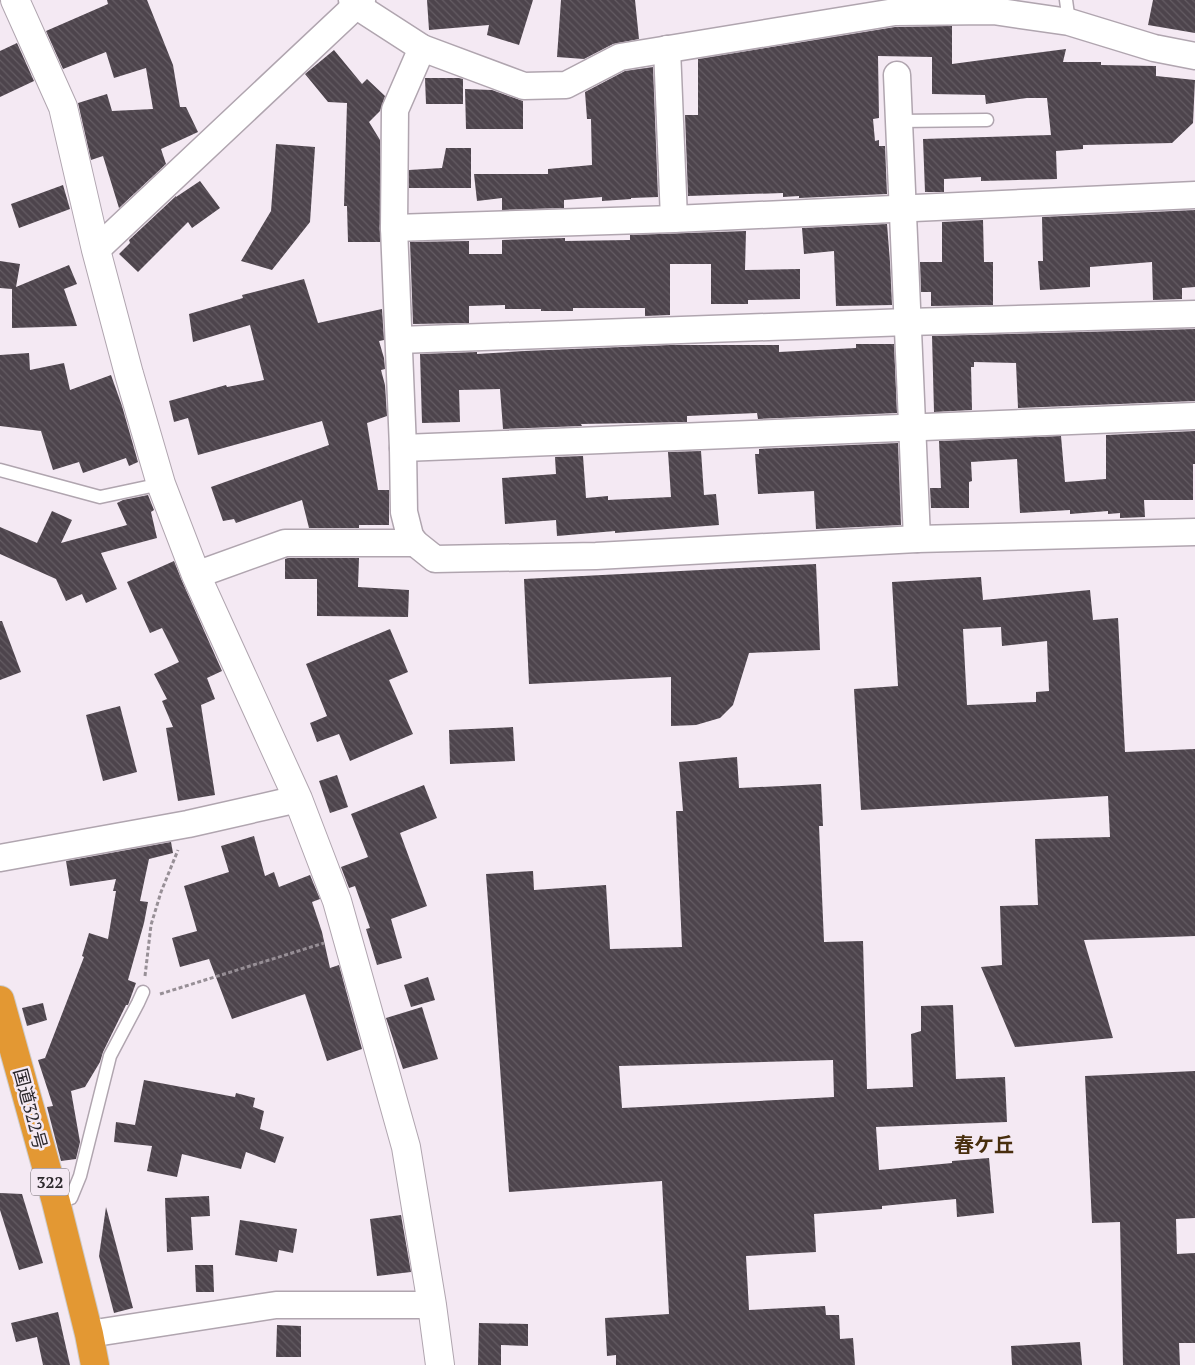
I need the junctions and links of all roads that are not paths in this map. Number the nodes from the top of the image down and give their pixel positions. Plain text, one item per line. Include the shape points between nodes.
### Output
1 (15, 0) edge
2 (357, 2) edge
3 (1067, 11) edge
4 (422, 48) junction
5 (667, 50) junction
6 (1195, 56) edge
7 (897, 75) dead end
8 (987, 120) dead end
9 (899, 121) junction
10 (1195, 195) edge
11 (903, 208) junction
12 (674, 219) junction
13 (394, 228) junction
14 (96, 250) junction
15 (1195, 314) edge
16 (908, 322) junction
17 (399, 340) junction
18 (1195, 416) edge
19 (912, 427) junction
20 (403, 448) junction
21 (0, 470) edge
22 (161, 484) junction
23 (1195, 532) edge
24 (916, 539) junction
25 (415, 543) junction
26 (196, 574) junction
27 (298, 800) junction
28 (0, 858) edge
29 (143, 992) road end
30 (0, 1000) edge
31 (56, 1202) junction
32 (432, 1305) junction
33 (90, 1334) junction
34 (96, 1365) edge
35 (440, 1365) edge

1 - 14 street via 63,107
2 - 4 street
2 - 14 street
3 - 5 street via 895,12
3 - 6 street via 1154,48
4 - 5 street via 524,86 566,84 620,57
4 - 13 street via 394,110
5 - 12 street
7 - 9 street
8 - 9 lane
9 - 11 street
10 - 11 street
11 - 12 street
11 - 16 street
12 - 13 street
13 - 17 street
14 - 22 street
15 - 16 street
16 - 17 street
16 - 19 street
17 - 20 street
18 - 19 street
19 - 20 street
19 - 24 street
20 - 25 street via 404,512
21 - 22 lane via 100,498
22 - 26 street
23 - 24 street
24 - 25 street via 596,556 435,558
25 - 26 street via 285,542
26 - 27 street
27 - 28 street via 188,824
27 - 32 street via 337,901 406,1147
29 - 31 lane via 110,1056 80,1176 71,1198
30 - 31 highway, 国道322号 / 322
31 - 33 highway, 国道322号 / 322
32 - 33 street via 276,1305
32 - 35 street
33 - 34 highway, 国道322号 / 322

